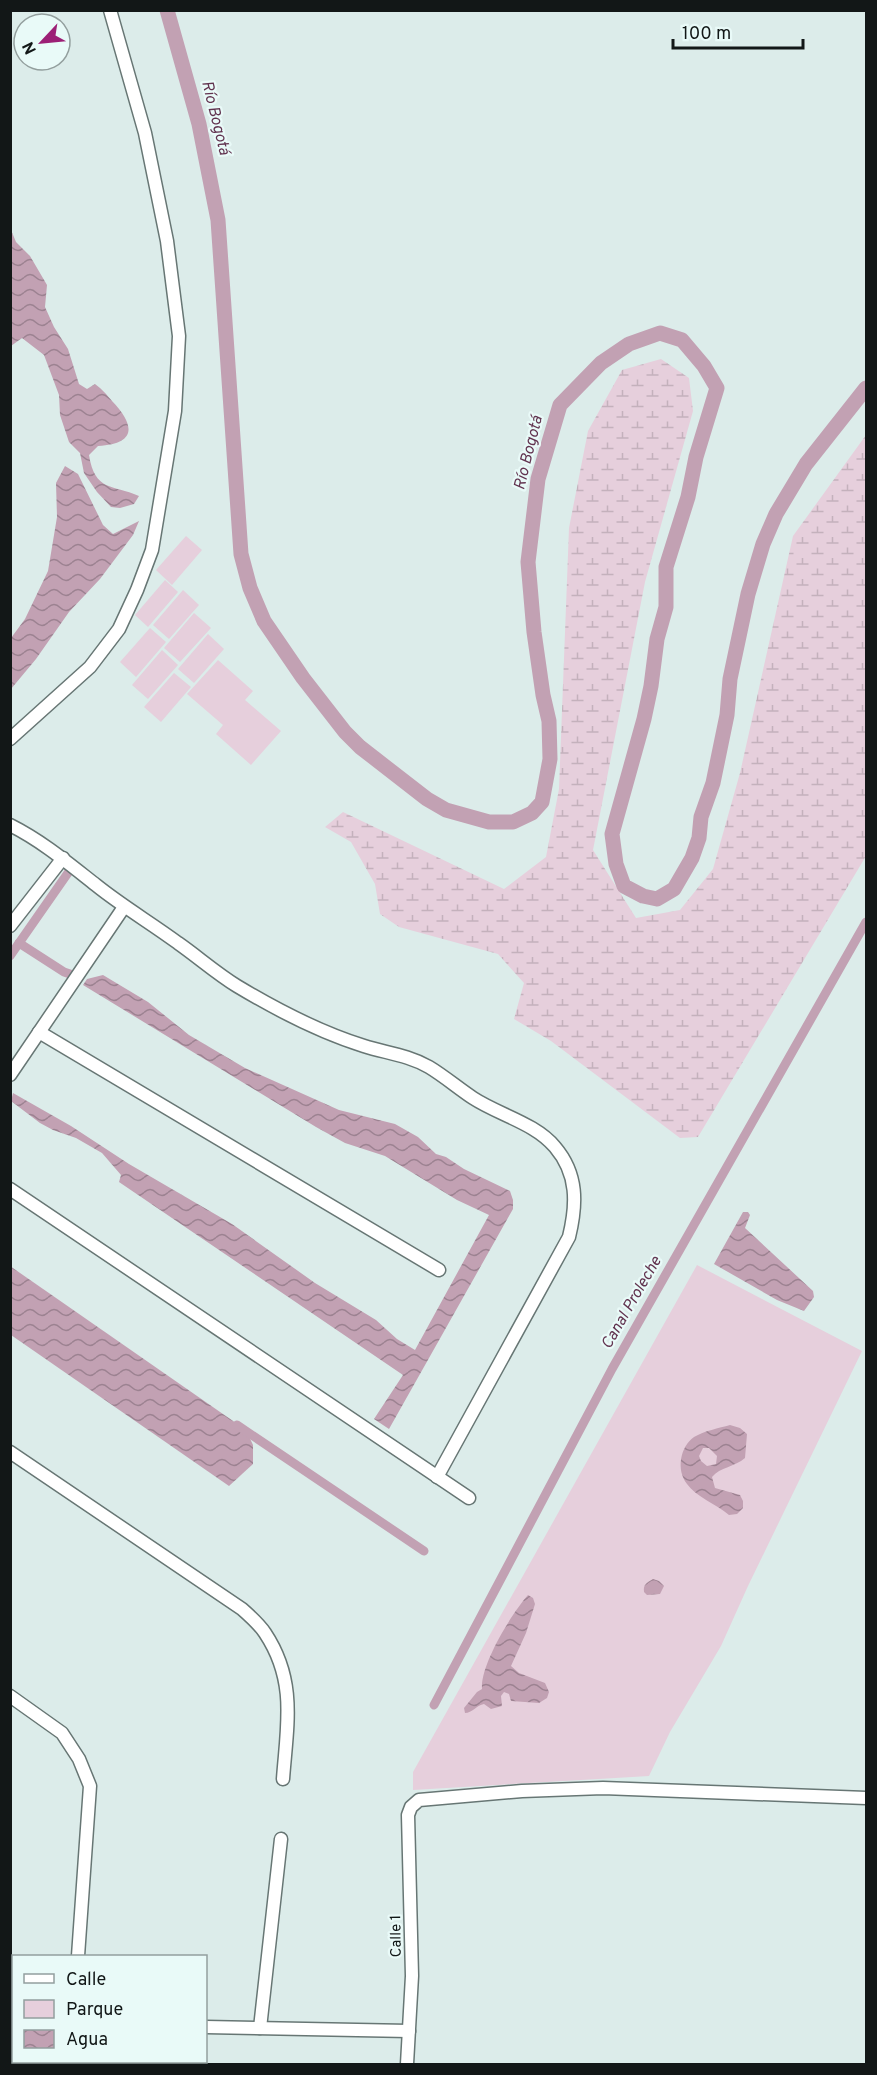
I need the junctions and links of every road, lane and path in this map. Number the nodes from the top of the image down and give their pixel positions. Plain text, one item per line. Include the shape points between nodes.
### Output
1 (110, 10) edge
2 (10, 739) edge
3 (10, 825) edge
4 (63, 858) junction
5 (124, 907) junction
6 (10, 926) edge
7 (39, 1032) junction
8 (10, 1075) edge
9 (10, 1189) edge
10 (439, 1270) dead end
11 (10, 1452) edge
12 (437, 1477) junction
13 (469, 1498) dead end
14 (10, 1696) edge
15 (283, 1779) dead end
16 (867, 1798) edge
17 (281, 1839) dead end
18 (78, 1955) edge
19 (207, 2027) edge
20 (260, 2028) junction
21 (409, 2031) junction
22 (407, 2064) edge

1 - 2 street via 145,133 167,241 179,336 175,411 152,550 119,629 90,667
3 - 4 street
4 - 5 street
4 - 6 street
5 - 7 street
5 - 12 street via 272,1007 321,1030 429,1067 477,1100 540,1133 555,1146 568,1166 575,1188 569,1237
7 - 8 street
7 - 10 street
9 - 12 street
11 - 15 street via 242,1609 264,1631 286,1679
12 - 13 street
14 - 18 street via 62,1733 80,1759 90,1786
16 - 21 street, Calle 1 via 603,1788 419,1800 408,1815 412,1976
17 - 20 street
19 - 20 street
20 - 21 street
21 - 22 street, Calle 1

